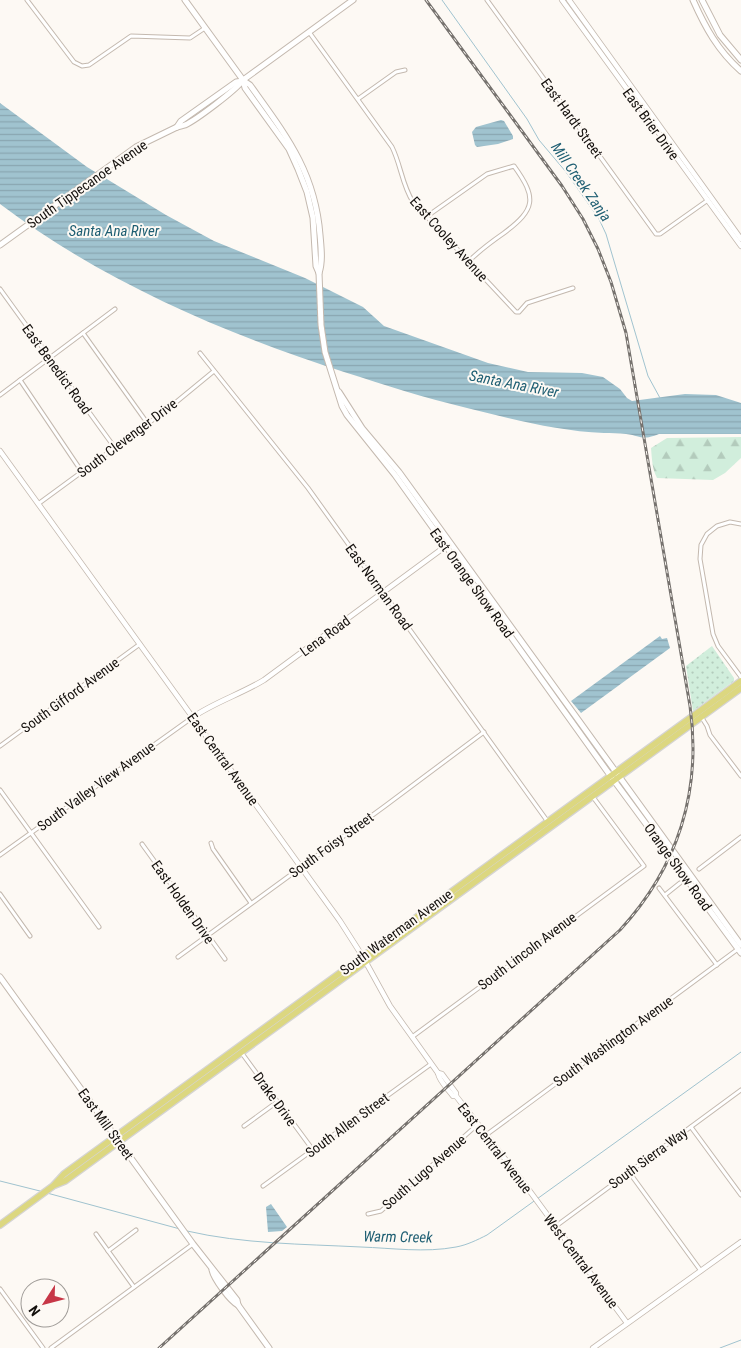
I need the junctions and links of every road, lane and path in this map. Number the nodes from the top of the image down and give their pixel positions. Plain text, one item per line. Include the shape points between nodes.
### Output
1 (27, 0) edge
2 (185, 0) edge
3 (353, 0) edge
4 (487, 0) edge
5 (562, 0) edge
6 (569, 0) edge
7 (693, 0) edge
8 (702, 0) edge
9 (205, 28) junction
10 (309, 32) junction
11 (741, 60) edge
12 (405, 70) dead end
13 (741, 70) edge
14 (243, 80) junction
15 (358, 99) junction
16 (709, 199) junction
17 (426, 217) junction
18 (741, 240) edge
19 (0, 246) edge
20 (741, 246) edge
21 (468, 262) junction
22 (573, 288) dead end
23 (0, 289) edge
24 (116, 309) dead end
25 (83, 333) junction
26 (200, 353) dead end
27 (49, 358) junction
28 (214, 371) junction
29 (20, 380) junction
30 (0, 395) edge
31 (148, 424) junction
32 (115, 448) junction
33 (0, 450) edge
34 (82, 472) junction
35 (38, 504) junction
36 (741, 524) edge
37 (448, 545) junction
38 (383, 593) junction
39 (140, 644) junction
40 (741, 679) edge
41 (741, 688) edge
42 (193, 717) junction
43 (702, 718) junction
44 (484, 732) junction
45 (0, 746) edge
46 (741, 776) edge
47 (615, 777) junction
48 (0, 790) edge
49 (593, 797) junction
50 (550, 824) junction
51 (31, 833) junction
52 (741, 838) edge
53 (211, 843) dead end
54 (142, 844) dead end
55 (0, 855) edge
56 (301, 866) junction
57 (699, 869) dead end
58 (680, 883) dead end
59 (659, 888) dead end
60 (0, 894) edge
61 (665, 895) junction
62 (252, 903) junction
63 (99, 927) dead end
64 (207, 935) junction
65 (30, 936) dead end
66 (740, 948) edge
67 (178, 957) dead end
68 (364, 959) junction
69 (225, 960) dead end
70 (716, 965) junction
71 (0, 977) edge
72 (314, 992) junction
73 (297, 1012) junction
74 (412, 1037) junction
75 (240, 1050) junction
76 (432, 1064) junction
77 (741, 1090) edge
78 (277, 1102) junction
79 (477, 1125) junction
80 (244, 1126) dead end
81 (691, 1127) junction
82 (485, 1135) junction
83 (117, 1139) junction
84 (313, 1150) junction
85 (89, 1156) junction
86 (629, 1172) junction
87 (65, 1181) junction
88 (53, 1186) junction
89 (263, 1186) dead end
90 (741, 1195) edge
91 (535, 1199) joint
92 (368, 1214) dead end
93 (0, 1225) edge
94 (555, 1226) junction
95 (136, 1230) dead end
96 (96, 1234) dead end
97 (741, 1242) edge
98 (194, 1244) junction
99 (108, 1251) junction
100 (701, 1271) junction
101 (134, 1287) junction
102 (0, 1289) edge
103 (627, 1323) junction
104 (43, 1348) edge
105 (51, 1348) edge
106 (269, 1348) edge
107 (593, 1348) edge

1 - 9 street via 74,62 82,66 92,64 131,36 190,38
2 - 9 main road
3 - 10 main road, South Tippecanoe Avenue
4 - 16 street, East Hardt Street via 658,235
5 - 16 street, East Brier Drive
6 - 16 street, East Brier Drive
7 - 13 main road via 712,39
8 - 11 main road via 720,35
9 - 14 main road
10 - 14 main road, South Tippecanoe Avenue
10 - 15 street, East Cooley Avenue
12 - 15 street via 396,72
14 - 19 main road, South Tippecanoe Avenue via 177,126 142,144
14 - 37 main road, East Orange Show Road via 245,88 284,141 307,192 316,223 321,266 322,333 327,361 342,406 394,466
15 - 17 street, East Cooley Avenue via 392,147 408,194
16 - 18 street, East Brier Drive
16 - 20 street, East Brier Drive
17 - 21 street, East Cooley Avenue
17 - 21 street via 490,173 514,166 529,193 525,215
21 - 22 street, East Cooley Avenue via 516,312 527,303
23 - 27 street, East Benedict Road
24 - 25 street
25 - 27 street
25 - 31 street
26 - 28 street, East Norman Road
27 - 29 street
27 - 32 street, East Benedict Road
28 - 31 street, South Clevenger Drive
28 - 38 street, East Norman Road via 308,488
29 - 30 street
29 - 34 street
31 - 32 street, South Clevenger Drive
32 - 34 street, South Clevenger Drive
33 - 35 street, East Central Avenue
34 - 35 street, South Clevenger Drive
35 - 39 street, East Central Avenue
36 - 40 street via 730,522 711,530 701,545 700,559 713,634
37 - 38 street, Lena Road
37 - 47 main road, East Orange Show Road
38 - 42 street, Lena Road via 264,680
38 - 44 street, East Norman Road
39 - 42 street, East Central Avenue
39 - 45 street, South Gifford Avenue
40 - 47 main road, South Waterman Avenue
41 - 43 main road, South Waterman Avenue
42 - 51 street, South Valley View Avenue
42 - 56 street, East Central Avenue
43 - 46 street via 710,735
43 - 47 main road, South Waterman Avenue
44 - 50 street, East Norman Road
44 - 56 street, South Foisy Street
47 - 49 main road, South Waterman Avenue
47 - 50 main road, South Waterman Avenue
47 - 66 main road, Orange Show Road
48 - 51 street
49 - 50 main road, South Waterman Avenue
49 - 74 street, South Lincoln Avenue via 644,866
50 - 68 main road, South Waterman Avenue
51 - 55 street, South Valley View Avenue
51 - 63 street
52 - 57 street
53 - 62 street
54 - 64 street, East Holden Drive
56 - 62 street, South Foisy Street
56 - 68 street, East Central Avenue
58 - 61 street
59 - 61 street
60 - 65 street
61 - 70 street
62 - 64 street, South Foisy Street
64 - 67 street, South Foisy Street
64 - 69 street, East Holden Drive
66 - 70 street, South Washington Avenue
68 - 72 main road, South Waterman Avenue
68 - 73 main road, South Waterman Avenue
68 - 74 street, East Central Avenue
70 - 82 street, South Washington Avenue
71 - 83 main road, East Mill Street
72 - 73 main road via 296,1009
72 - 75 main road, South Waterman Avenue
73 - 75 main road, South Waterman Avenue
74 - 76 street, East Central Avenue
75 - 78 street, Drake Drive
75 - 83 main road, South Waterman Avenue
76 - 79 street, East Central Avenue via 442,1082
76 - 84 street, South Allen Street
77 - 81 street, South Sierra Way
78 - 80 street
78 - 84 street, Drake Drive
79 - 82 street, East Central Avenue
79 - 92 street, South Lugo Avenue via 381,1211
81 - 86 street, South Sierra Way
81 - 90 street
82 - 91 street, East Central Avenue
83 - 85 main road, South Waterman Avenue
83 - 87 main road, South Waterman Avenue
83 - 98 main road, East Mill Street
84 - 89 street, South Allen Street
85 - 87 main road via 87,1162 64,1178
85 - 88 main road, South Waterman Avenue
86 - 94 street, South Sierra Way
86 - 100 street
87 - 88 main road, South Waterman Avenue
88 - 93 main road, South Waterman Avenue
91 - 94 street, West Central Avenue
94 - 103 street, West Central Avenue
95 - 99 street
96 - 99 street
97 - 100 street
98 - 101 street
98 - 106 main road, East Mill Street via 224,1290
99 - 101 street
100 - 103 street
101 - 105 street
102 - 104 street
103 - 107 street

